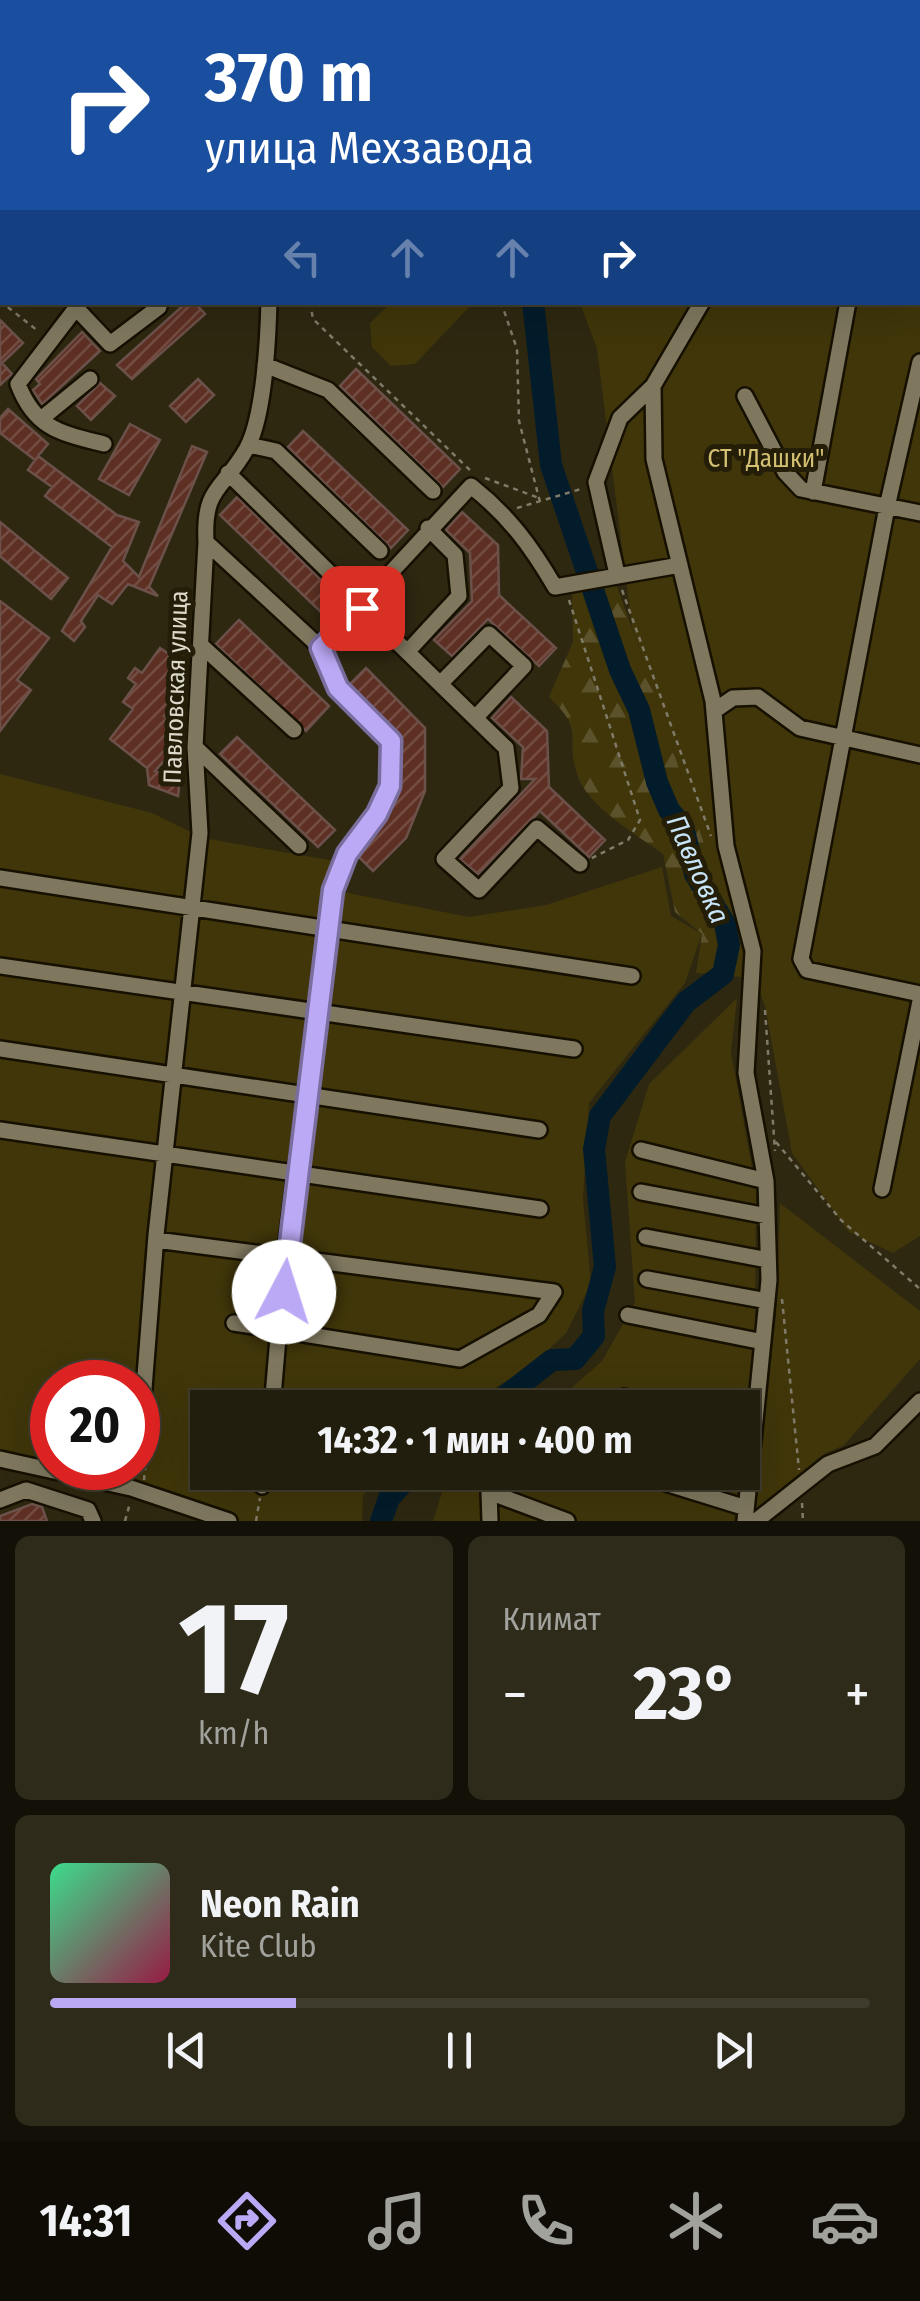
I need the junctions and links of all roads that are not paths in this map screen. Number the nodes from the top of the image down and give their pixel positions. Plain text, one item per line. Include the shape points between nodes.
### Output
1 (75, 305) edge
2 (77, 305) edge
3 (268, 305) edge
4 (700, 305) edge
5 (847, 305) edge
6 (159, 306) dead end
7 (920, 362) edge
8 (265, 365) junction
9 (90, 379) dead end
10 (652, 386) junction
11 (744, 396) dead end
12 (40, 420) junction
13 (104, 444) dead end
14 (248, 446) junction
15 (228, 473) junction
16 (432, 490) dead end
17 (813, 492) junction
18 (886, 507) junction
19 (920, 514) edge
20 (428, 528) junction
21 (206, 542) junction
22 (380, 550) dead end
23 (680, 565) junction
24 (617, 574) junction
25 (342, 585) dead end
26 (362, 608) junction
27 (203, 647) junction
28 (321, 648) junction
29 (409, 650) junction
30 (442, 682) junction
31 (714, 712) junction
32 (476, 717) junction
33 (294, 730) dead end
34 (842, 740) junction
35 (195, 747) junction
36 (920, 755) edge
37 (299, 846) dead end
38 (580, 864) road end
39 (0, 878) edge
40 (192, 909) junction
41 (330, 930) junction
42 (0, 966) edge
43 (632, 976) dead end
44 (183, 991) junction
45 (920, 997) edge
46 (320, 1012) junction
47 (0, 1048) edge
48 (574, 1049) dead end
49 (174, 1073) junction
50 (309, 1093) junction
51 (0, 1130) edge
52 (540, 1130) dead end
53 (641, 1150) dead end
54 (165, 1153) junction
55 (298, 1173) junction
56 (766, 1181) junction
57 (882, 1189) dead end
58 (641, 1192) dead end
59 (540, 1208) dead end
60 (767, 1216) junction
61 (646, 1236) dead end
62 (156, 1240) junction
63 (286, 1256) junction
64 (768, 1260) junction
65 (646, 1279) dead end
66 (767, 1301) junction
67 (628, 1315) dead end
68 (234, 1323) dead end
69 (282, 1328) junction
70 (762, 1342) junction
71 (146, 1360) edge
72 (274, 1390) edge
73 (754, 1390) edge
74 (920, 1401) edge
75 (0, 1459) edge
76 (678, 1490) edge
77 (749, 1490) edge
78 (0, 1500) edge
79 (749, 1517) edge
80 (93, 1521) edge
81 (229, 1521) edge
82 (490, 1521) edge
83 (566, 1521) edge

1 - 12 street via 18,384 28,410
2 - 6 street via 110,344
3 - 8 street
4 - 10 street
5 - 17 street
7 - 18 street
8 - 14 street
8 - 16 street via 328,390
9 - 12 street
10 - 23 street via 654,459
10 - 24 street via 620,418 596,482
11 - 17 street via 785,472
12 - 13 street
14 - 15 street, Павловская улица
14 - 22 street via 276,451
15 - 21 street, Павловская улица via 204,507
15 - 25 street
17 - 18 street
18 - 19 street
18 - 34 street
20 - 24 street via 471,486 526,539 555,588
20 - 26 street
20 - 29 street via 455,555 459,596
21 - 27 street, Павловская улица
21 - 28 street
23 - 24 street
23 - 31 street
26 - 28 street
26 - 29 street
27 - 33 street
27 - 35 street, Павловская улица
28 - 41 street via 338,688 391,741 390,786 347,854 333,890
29 - 30 street
30 - 32 street
30 - 32 street via 489,634 524,666
31 - 34 street via 734,698 758,697 800,728
31 - 56 street via 726,846 754,952 746,1072
32 - 38 street via 506,748 512,788 444,859 480,890 538,828
34 - 36 street
34 - 45 street via 801,960 806,970
35 - 37 street
35 - 40 street, Павловская улица via 200,833
39 - 40 street
40 - 41 street
40 - 44 street, Павловская улица
41 - 43 street
41 - 46 street
42 - 44 street
44 - 46 street
44 - 49 street, Павловская улица
45 - 57 street
46 - 48 street
46 - 50 street
47 - 49 street
49 - 50 street
49 - 54 street, Павловская улица
50 - 52 street
50 - 55 street
51 - 54 street
53 - 56 street
54 - 55 street
54 - 62 street, Павловская улица
55 - 59 street
55 - 63 street
56 - 60 street
58 - 60 street
60 - 64 street
61 - 64 street
62 - 63 street
62 - 71 street, Павловская улица
63 - 69 street
63 - 69 street via 554,1292 539,1315 460,1358
64 - 66 street
65 - 66 street
66 - 70 street
67 - 70 street
68 - 69 street
69 - 72 street
70 - 73 street
74 - 79 street via 875,1446 828,1464
75 - 81 street via 135,1489
76 - 79 street
77 - 79 street
78 - 80 street via 26,1490 88,1510
82 - 83 street via 489,1492

